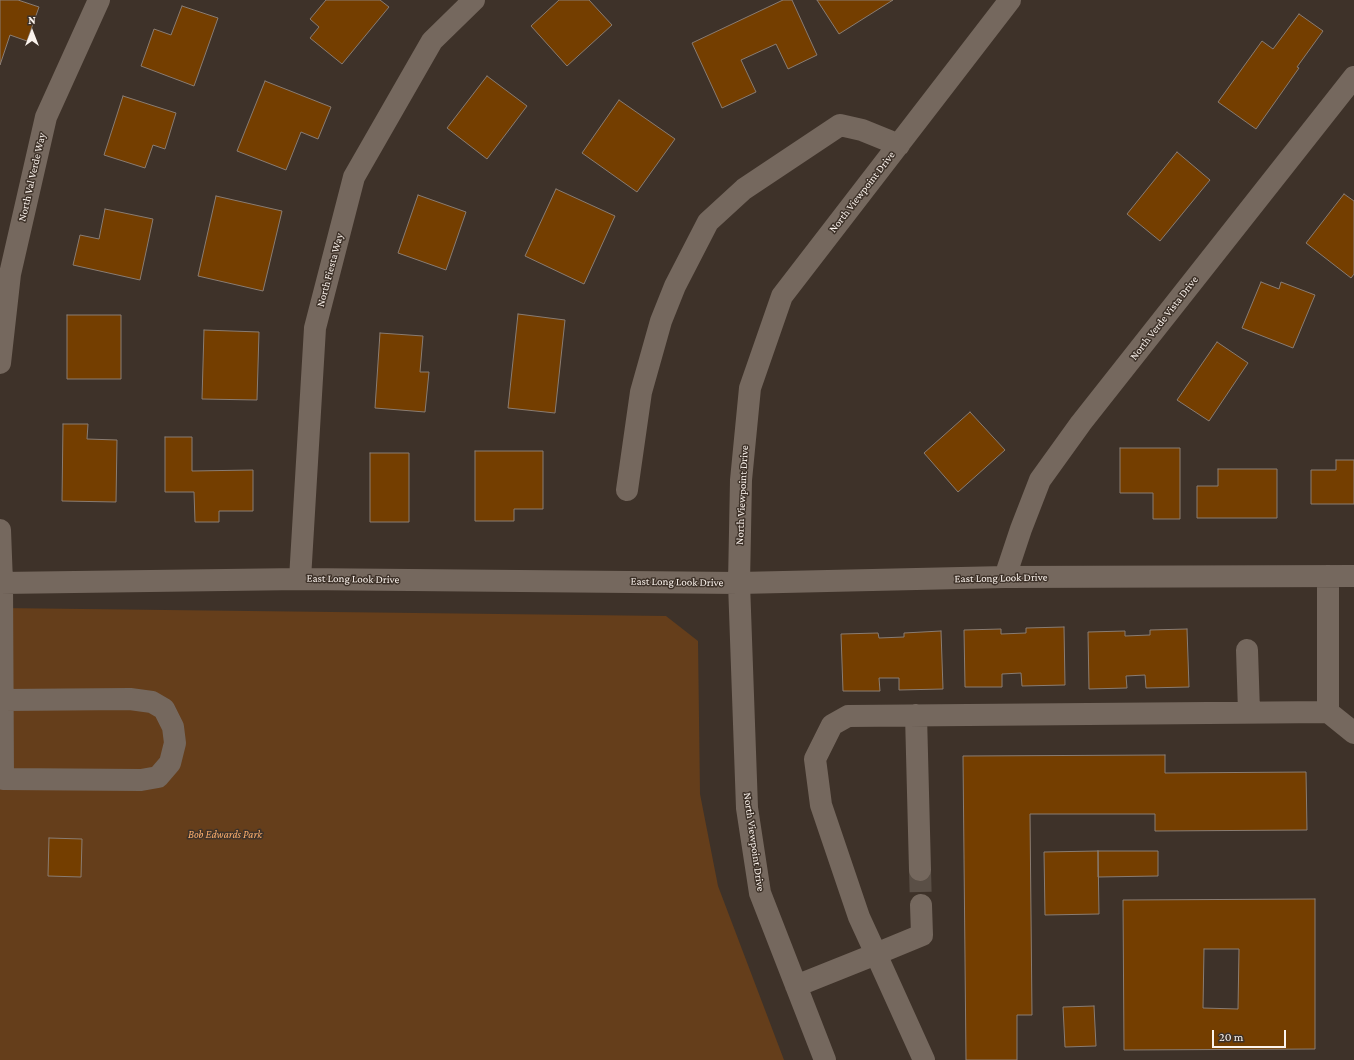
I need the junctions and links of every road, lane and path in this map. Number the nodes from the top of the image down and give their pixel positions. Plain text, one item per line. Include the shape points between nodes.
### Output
1 (99, 0) edge
2 (474, 0) edge
3 (1010, 0) edge
4 (1354, 77) edge
5 (899, 145) junction
6 (0, 363) edge
7 (627, 490) dead end
8 (0, 530) edge
9 (1328, 576) junction
10 (1354, 576) edge
11 (1005, 577) junction
12 (300, 579) junction
13 (1, 583) edge
14 (739, 583) junction
15 (1247, 650) dead end
16 (3, 700) junction
17 (1249, 712) junction
18 (1328, 712) junction
19 (916, 715) junction
20 (1354, 733) edge
21 (920, 870) tunnel mouth
22 (921, 905) tunnel mouth
23 (876, 954) junction
24 (796, 986) junction
25 (825, 1060) edge
26 (924, 1060) edge

1 - 6 street, North Val Verde Way via 46,117 10,274
2 - 12 street, North Fiesta Way via 432,40 354,178 315,328
3 - 5 street, North Viewpoint Drive
4 - 11 street, North Verde Vista Drive via 1081,423 1040,480
5 - 7 street via 862,130 840,125 744,189 708,222 678,280 661,321 641,392
5 - 14 street, North Viewpoint Drive via 782,296 750,388 741,480
8 - 13 street
9 - 10 street, East Long Look Drive
9 - 11 street, East Long Look Drive
9 - 18 street
11 - 14 street, East Long Look Drive
12 - 13 street, East Long Look Drive
12 - 14 street, East Long Look Drive
13 - 16 street
14 - 24 street, North Viewpoint Drive via 747,808 760,893
15 - 17 street
16 - 16 street via 3,779 141,780 158,777 170,763 175,743 174,727 164,709 152,702 130,699
17 - 18 street
17 - 19 street
18 - 20 street
19 - 21 street
19 - 23 street via 848,716 832,725 815,759 821,805 859,917
22 - 23 street via 922,935
23 - 24 street
23 - 26 street
24 - 25 street, North Viewpoint Drive

